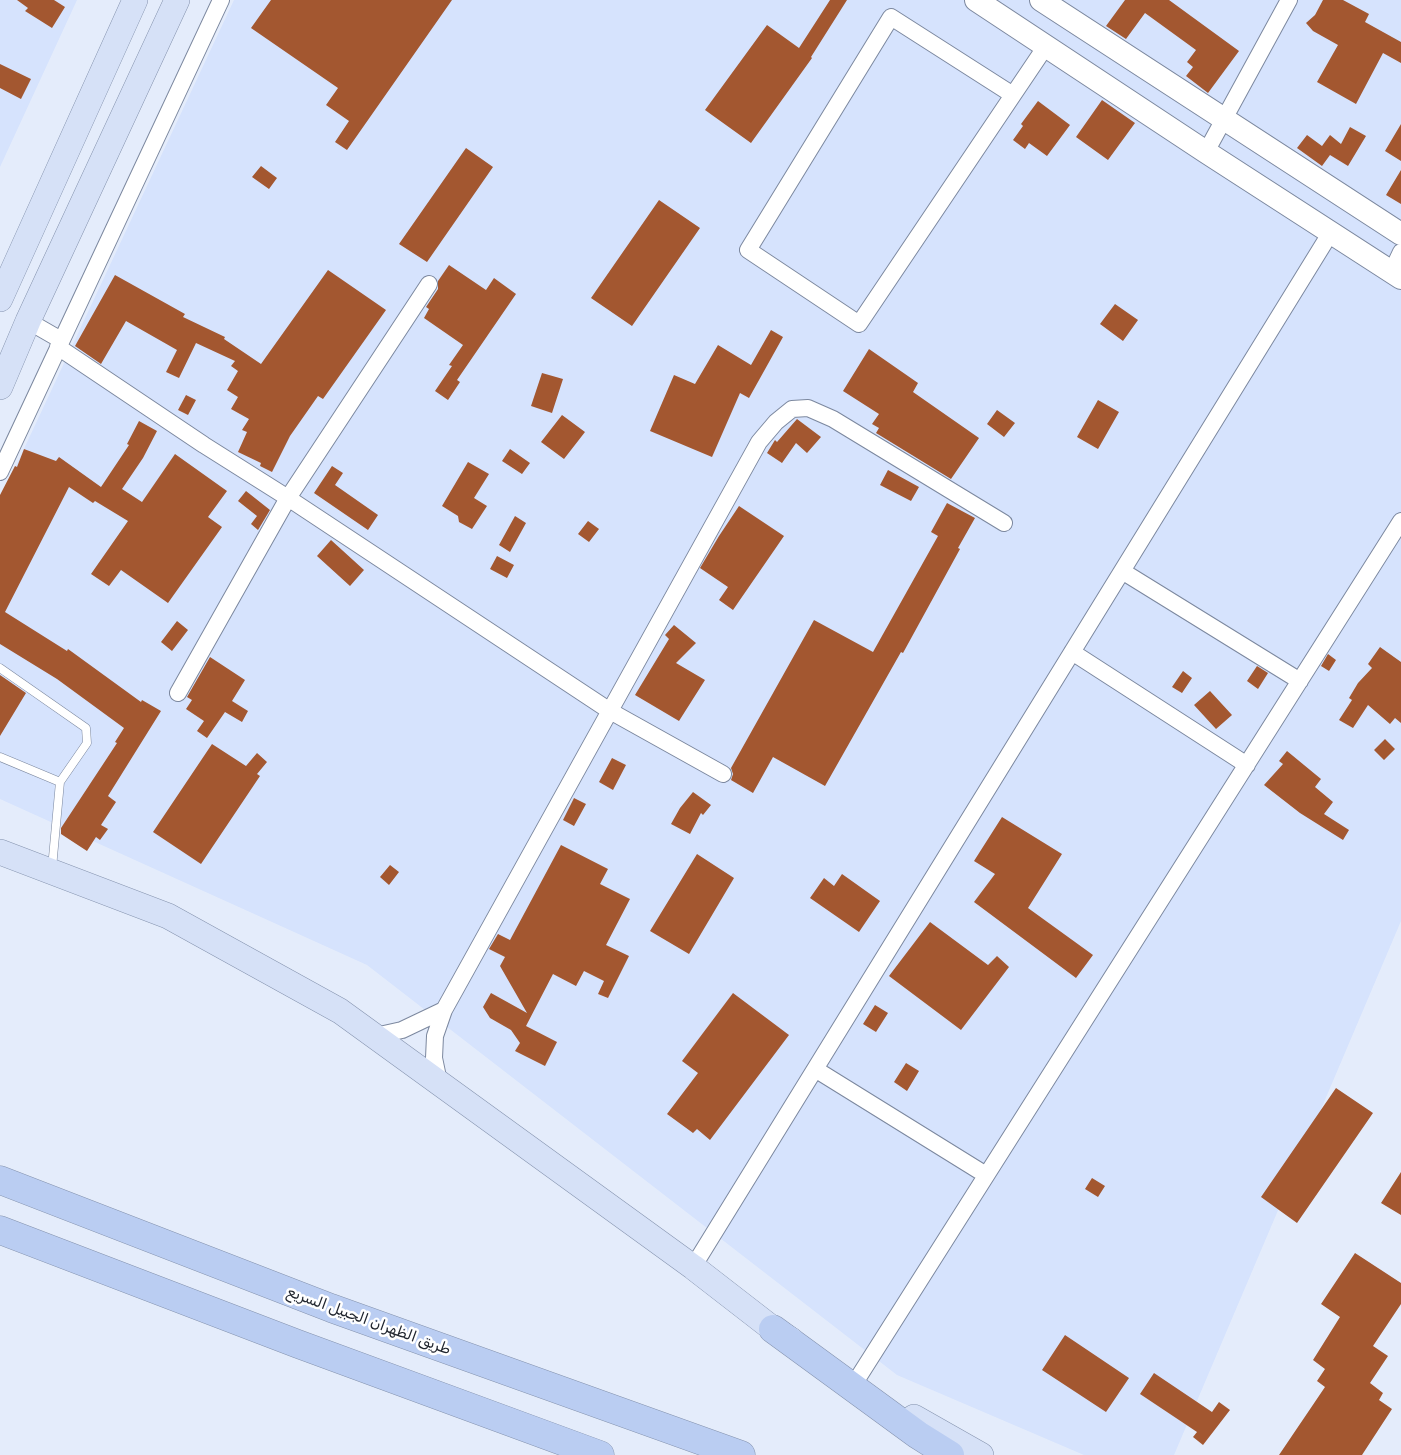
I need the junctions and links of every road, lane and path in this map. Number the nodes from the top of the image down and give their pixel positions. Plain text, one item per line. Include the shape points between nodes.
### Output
1 (135, 0) edge
2 (177, 0) edge
3 (221, 0) edge
4 (976, 0) edge
5 (1041, 0) edge
6 (1289, 0) edge
7 (1046, 46) junction
8 (1013, 95) junction
9 (1224, 119) junction
10 (1206, 152) junction
11 (1331, 232) junction
12 (1401, 234) edge
13 (1398, 267) edge
14 (430, 284) dead end
15 (2, 290) edge
16 (28, 321) junction
17 (60, 344) junction
18 (0, 387) edge
19 (0, 472) edge
20 (288, 498) junction
21 (1401, 521) edge
22 (1004, 523) dead end
23 (1122, 571) junction
24 (1072, 652) junction
25 (0, 668) edge
26 (1300, 681) junction
27 (178, 693) dead end
28 (610, 711) junction
29 (0, 757) edge
30 (1247, 765) junction
31 (722, 774) dead end
32 (60, 782) junction
33 (0, 852) edge
34 (52, 872) junction
35 (444, 1010) junction
36 (375, 1036) junction
37 (815, 1068) junction
38 (438, 1082) junction
39 (986, 1175) junction
40 (0, 1180) edge
41 (0, 1230) edge
42 (693, 1267) junction
43 (773, 1329) junction
44 (856, 1381) junction
45 (600, 1455) edge
46 (741, 1455) edge
47 (950, 1455) edge
48 (981, 1455) edge

1 - 15 main road
2 - 16 main road
3 - 17 street
4 - 7 street
5 - 9 street
6 - 9 street
7 - 8 street
7 - 10 street
8 - 8 street via 859,324 748,250 891,17
9 - 10 street
9 - 12 street
10 - 11 street
11 - 13 street
11 - 23 street
14 - 20 street
16 - 17 street
16 - 18 main road
17 - 19 street
17 - 20 street via 204,445
20 - 27 street
20 - 28 street
21 - 26 street
22 - 28 street via 833,419 808,408 792,409 759,442
23 - 24 street
23 - 26 street
24 - 30 street
24 - 37 street
25 - 32 lane via 86,728 87,743
26 - 30 street
28 - 31 street
28 - 35 street
29 - 32 lane
30 - 39 street
32 - 34 lane
33 - 34 main road
34 - 36 main road via 168,916 340,1011
35 - 36 street via 402,1030
35 - 38 street via 434,1036
36 - 38 main road
37 - 39 street
37 - 42 street
38 - 42 main road
39 - 44 street
40 - 46 highway, طريق الظهران الجبيل السريع via 332,1308
41 - 45 highway
42 - 43 main road
43 - 44 main road
43 - 47 highway
44 - 48 main road

